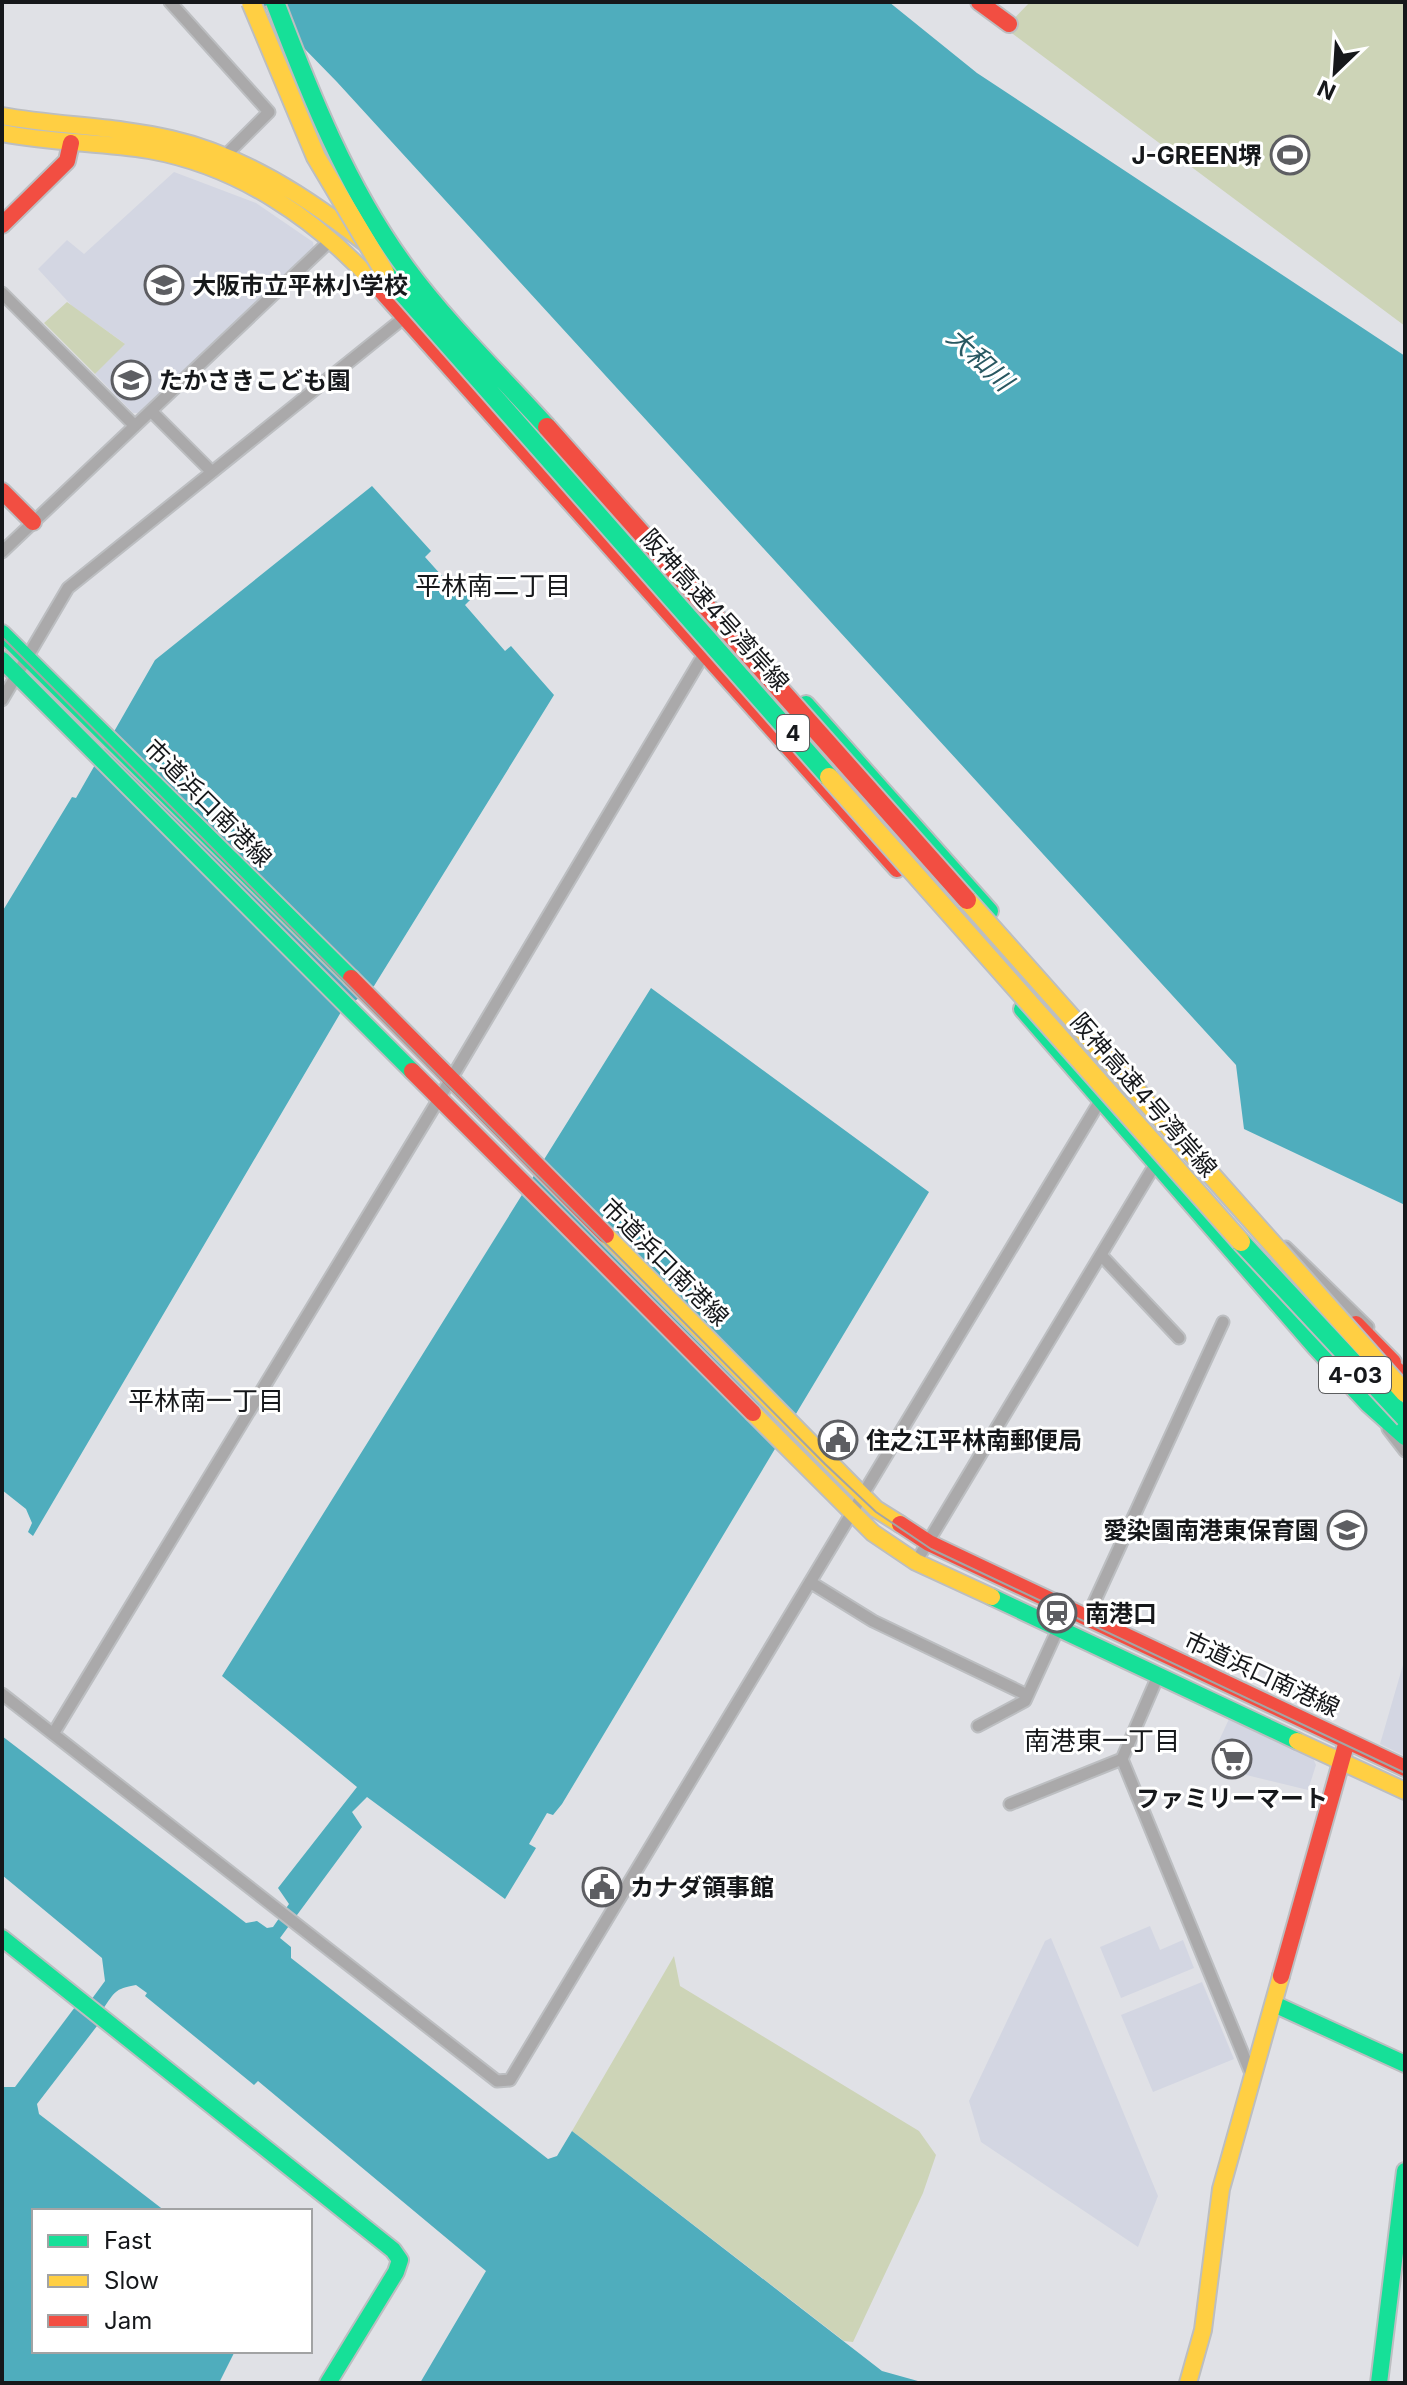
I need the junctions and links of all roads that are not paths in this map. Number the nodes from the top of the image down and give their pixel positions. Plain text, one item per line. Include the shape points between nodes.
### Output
1 (170, 2) edge
2 (251, 2) edge
3 (275, 2) edge
4 (979, 2) edge
5 (1009, 24) dead end
6 (2, 116) edge
7 (2, 133) edge
8 (71, 143) junction
9 (226, 155) junction
10 (2, 225) edge
11 (331, 240) junction
12 (2, 293) edge
13 (431, 296) junction
14 (405, 317) junction
15 (151, 411) junction
16 (135, 426) junction
17 (212, 472) junction
18 (2, 491) edge
19 (33, 522) junction
20 (2, 552) edge
21 (735, 625) junction
22 (2, 633) edge
23 (704, 654) junction
24 (27, 658) junction
25 (2, 660) edge
26 (17, 675) junction
27 (2, 700) edge
28 (451, 1079) junction
29 (1141, 1085) junction
30 (439, 1100) junction
31 (1100, 1101) junction
32 (1156, 1163) junction
33 (1277, 1238) junction
34 (1101, 1255) junction
35 (1308, 1286) junction
36 (1308, 1317) junction
37 (1223, 1322) dead end
38 (1179, 1338) dead end
39 (1405, 1365) edge
40 (1405, 1375) edge
41 (1405, 1393) edge
42 (1368, 1404) junction
43 (1405, 1418) edge
44 (1405, 1430) edge
45 (1405, 1437) edge
46 (1405, 1451) edge
47 (862, 1495) junction
48 (851, 1514) junction
49 (929, 1543) junction
50 (916, 1562) junction
51 (810, 1582) junction
52 (1087, 1618) junction
53 (1058, 1629) junction
54 (1158, 1676) junction
55 (2, 1694) edge
56 (1027, 1695) junction
57 (978, 1726) dead end
58 (53, 1734) junction
59 (1347, 1741) junction
60 (1122, 1759) junction
61 (1341, 1761) junction
62 (1405, 1768) edge
63 (1405, 1791) edge
64 (1010, 1804) dead end
65 (2, 1938) edge
66 (1274, 2004) junction
67 (1405, 2064) edge
68 (1252, 2077) junction
69 (1405, 2171) edge
70 (328, 2383) edge
71 (1188, 2383) edge
72 (1379, 2383) edge

1 - 9 street via 269,112
2 - 36 main road, 阪神高速4号湾岸線 / 4, bridge via 279,79 331,190 397,291
3 - 35 main road, 阪神高速4号湾岸線 / 4, bridge via 331,145 407,270
4 - 5 main road
6 - 9 main road via 150,135
7 - 8 main road
8 - 10 main road via 67,161
8 - 11 main road via 150,151 205,165 260,189
9 - 13 main road via 309,199
11 - 14 main road
11 - 15 street
12 - 16 street
13 - 14 street
13 - 21 main road via 509,370
14 - 17 street
14 - 23 main road
15 - 16 street
15 - 17 street
16 - 19 street
17 - 24 street via 68,588
18 - 19 main road
19 - 20 street
21 - 23 street
21 - 29 main road
22 - 24 main road, 市道浜口南港線
23 - 28 street
23 - 31 main road
24 - 26 street
24 - 28 main road, 市道浜口南港線
25 - 26 main road, 市道浜口南港線
26 - 27 street
26 - 30 main road, 市道浜口南港線
28 - 30 street
28 - 47 main road, 市道浜口南港線
29 - 31 street
29 - 33 main road
30 - 48 main road, 市道浜口南港線
30 - 58 street
31 - 32 main road
31 - 47 street
32 - 34 street
32 - 42 main road
33 - 39 street
33 - 40 main road
34 - 38 street
34 - 49 street
35 - 40 main road, 4-03, bridge
35 - 41 main road, 阪神高速4号湾岸線 / 4, bridge
36 - 43 main road, 阪神高速4号湾岸線 / 4, bridge
36 - 44 main road, 4-03, bridge
37 - 52 street
42 - 45 main road
42 - 46 street
47 - 48 street
47 - 49 main road, 市道浜口南港線
48 - 50 main road, 市道浜口南港線
48 - 51 street
49 - 50 street
49 - 52 main road, 市道浜口南港線
50 - 53 main road, 市道浜口南港線
51 - 56 street via 873,1621
51 - 58 street via 510,2080 497,2081
52 - 59 main road, 市道浜口南港線
53 - 54 main road, 市道浜口南港線
53 - 56 street
54 - 60 street
54 - 61 main road, 市道浜口南港線
55 - 58 street
56 - 57 street via 1025,1701
59 - 61 main road
59 - 62 main road, 市道浜口南港線
60 - 64 street
60 - 68 street
61 - 63 main road, 市道浜口南港線
61 - 66 main road
65 - 70 main road via 393,2250 400,2260
66 - 67 main road
66 - 68 main road
68 - 71 main road via 1221,2189 1203,2330
69 - 72 main road

